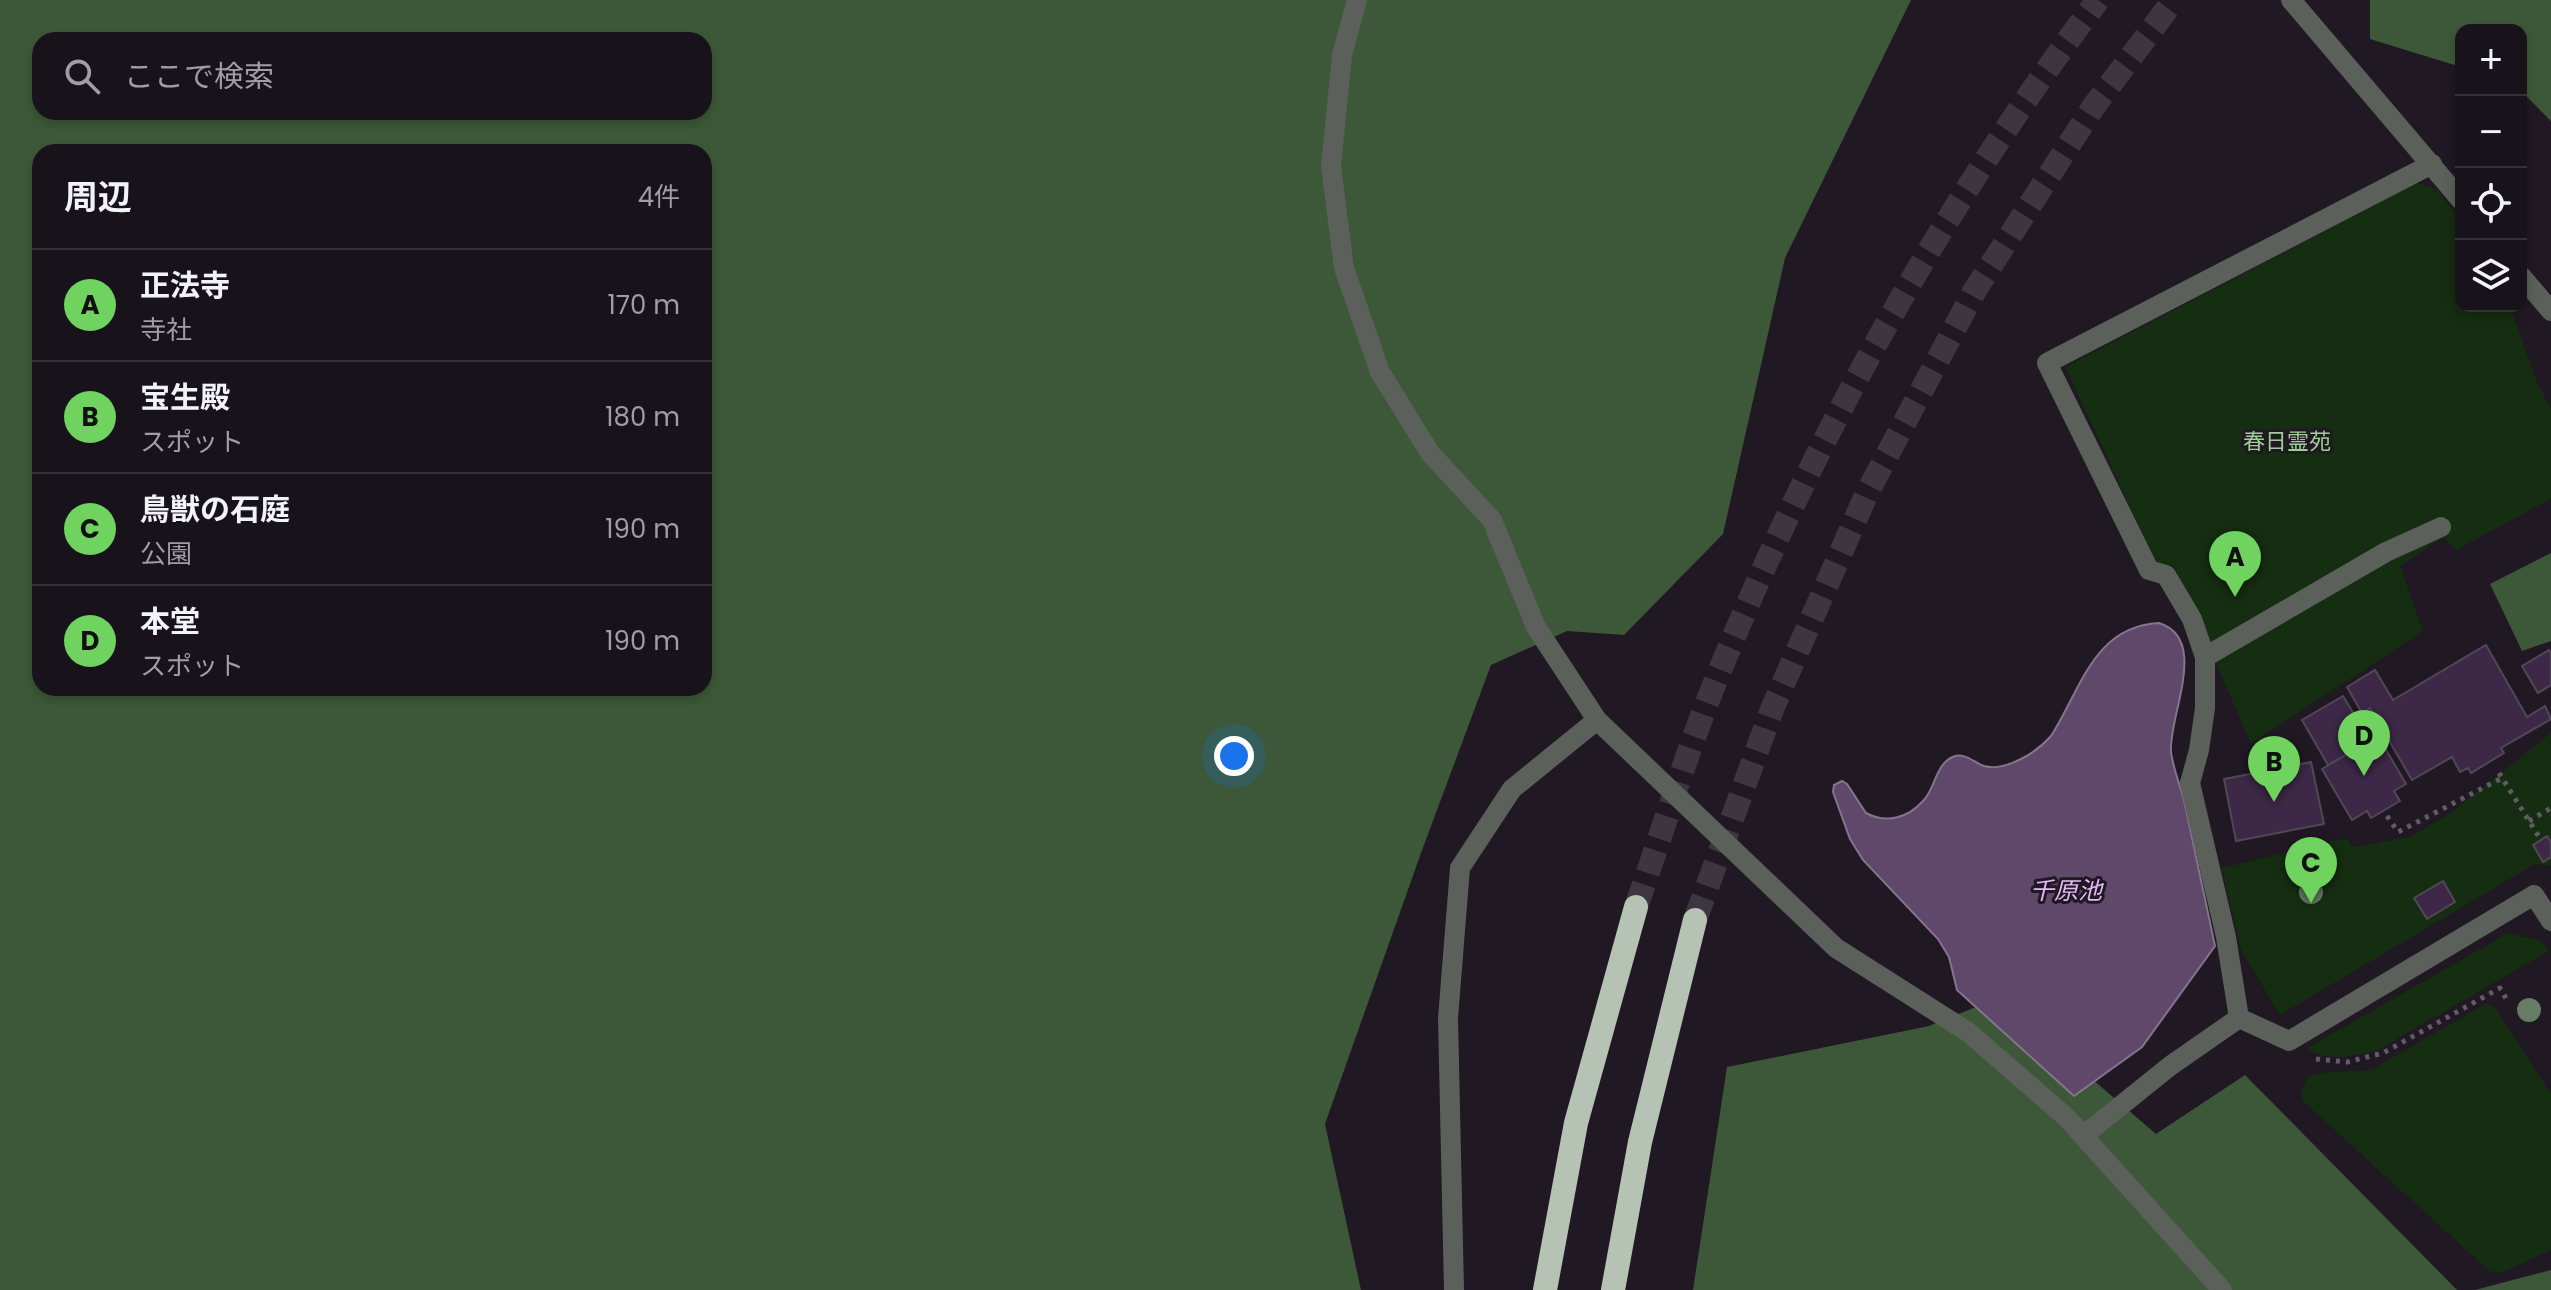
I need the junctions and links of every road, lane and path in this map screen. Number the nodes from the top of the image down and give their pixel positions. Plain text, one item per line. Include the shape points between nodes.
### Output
1 (1357, 0) edge
2 (2291, 0) edge
3 (2432, 164) junction
4 (2455, 193) edge
5 (2527, 283) edge
6 (2551, 311) edge
7 (2441, 527) dead end
8 (2205, 657) junction
9 (1597, 720) junction
10 (2551, 808) edge
11 (2387, 816) dead end
12 (2529, 821) dead end
13 (2541, 840) dead end
14 (1636, 907) tunnel mouth
15 (1695, 920) tunnel mouth
16 (2551, 921) edge
17 (2508, 1002) dead end
18 (2239, 1018) junction
19 (2289, 1041) junction
20 (2083, 1136) junction
21 (1454, 1290) edge
22 (1545, 1290) edge
23 (1613, 1290) edge
24 (2222, 1290) edge

1 - 9 street via 1342,55 1331,166 1344,268 1380,372 1430,453 1492,520 1536,627
2 - 3 street
3 - 4 street
3 - 8 street via 2047,363 2149,570 2166,575 2192,619
5 - 6 street
7 - 8 street via 2386,552
8 - 18 street via 2205,708 2190,783
9 - 20 street via 1836,948 1968,1032
9 - 21 street via 1512,789 1460,868 1448,1018
10 - 12 path
11 - 13 path via 2398,832 2500,775
14 - 22 highway via 1576,1123
15 - 23 highway via 1640,1142
16 - 19 street via 2534,895
17 - 19 path via 2500,988 2383,1053 2347,1062 2314,1059
18 - 19 street
18 - 20 street
20 - 24 street

